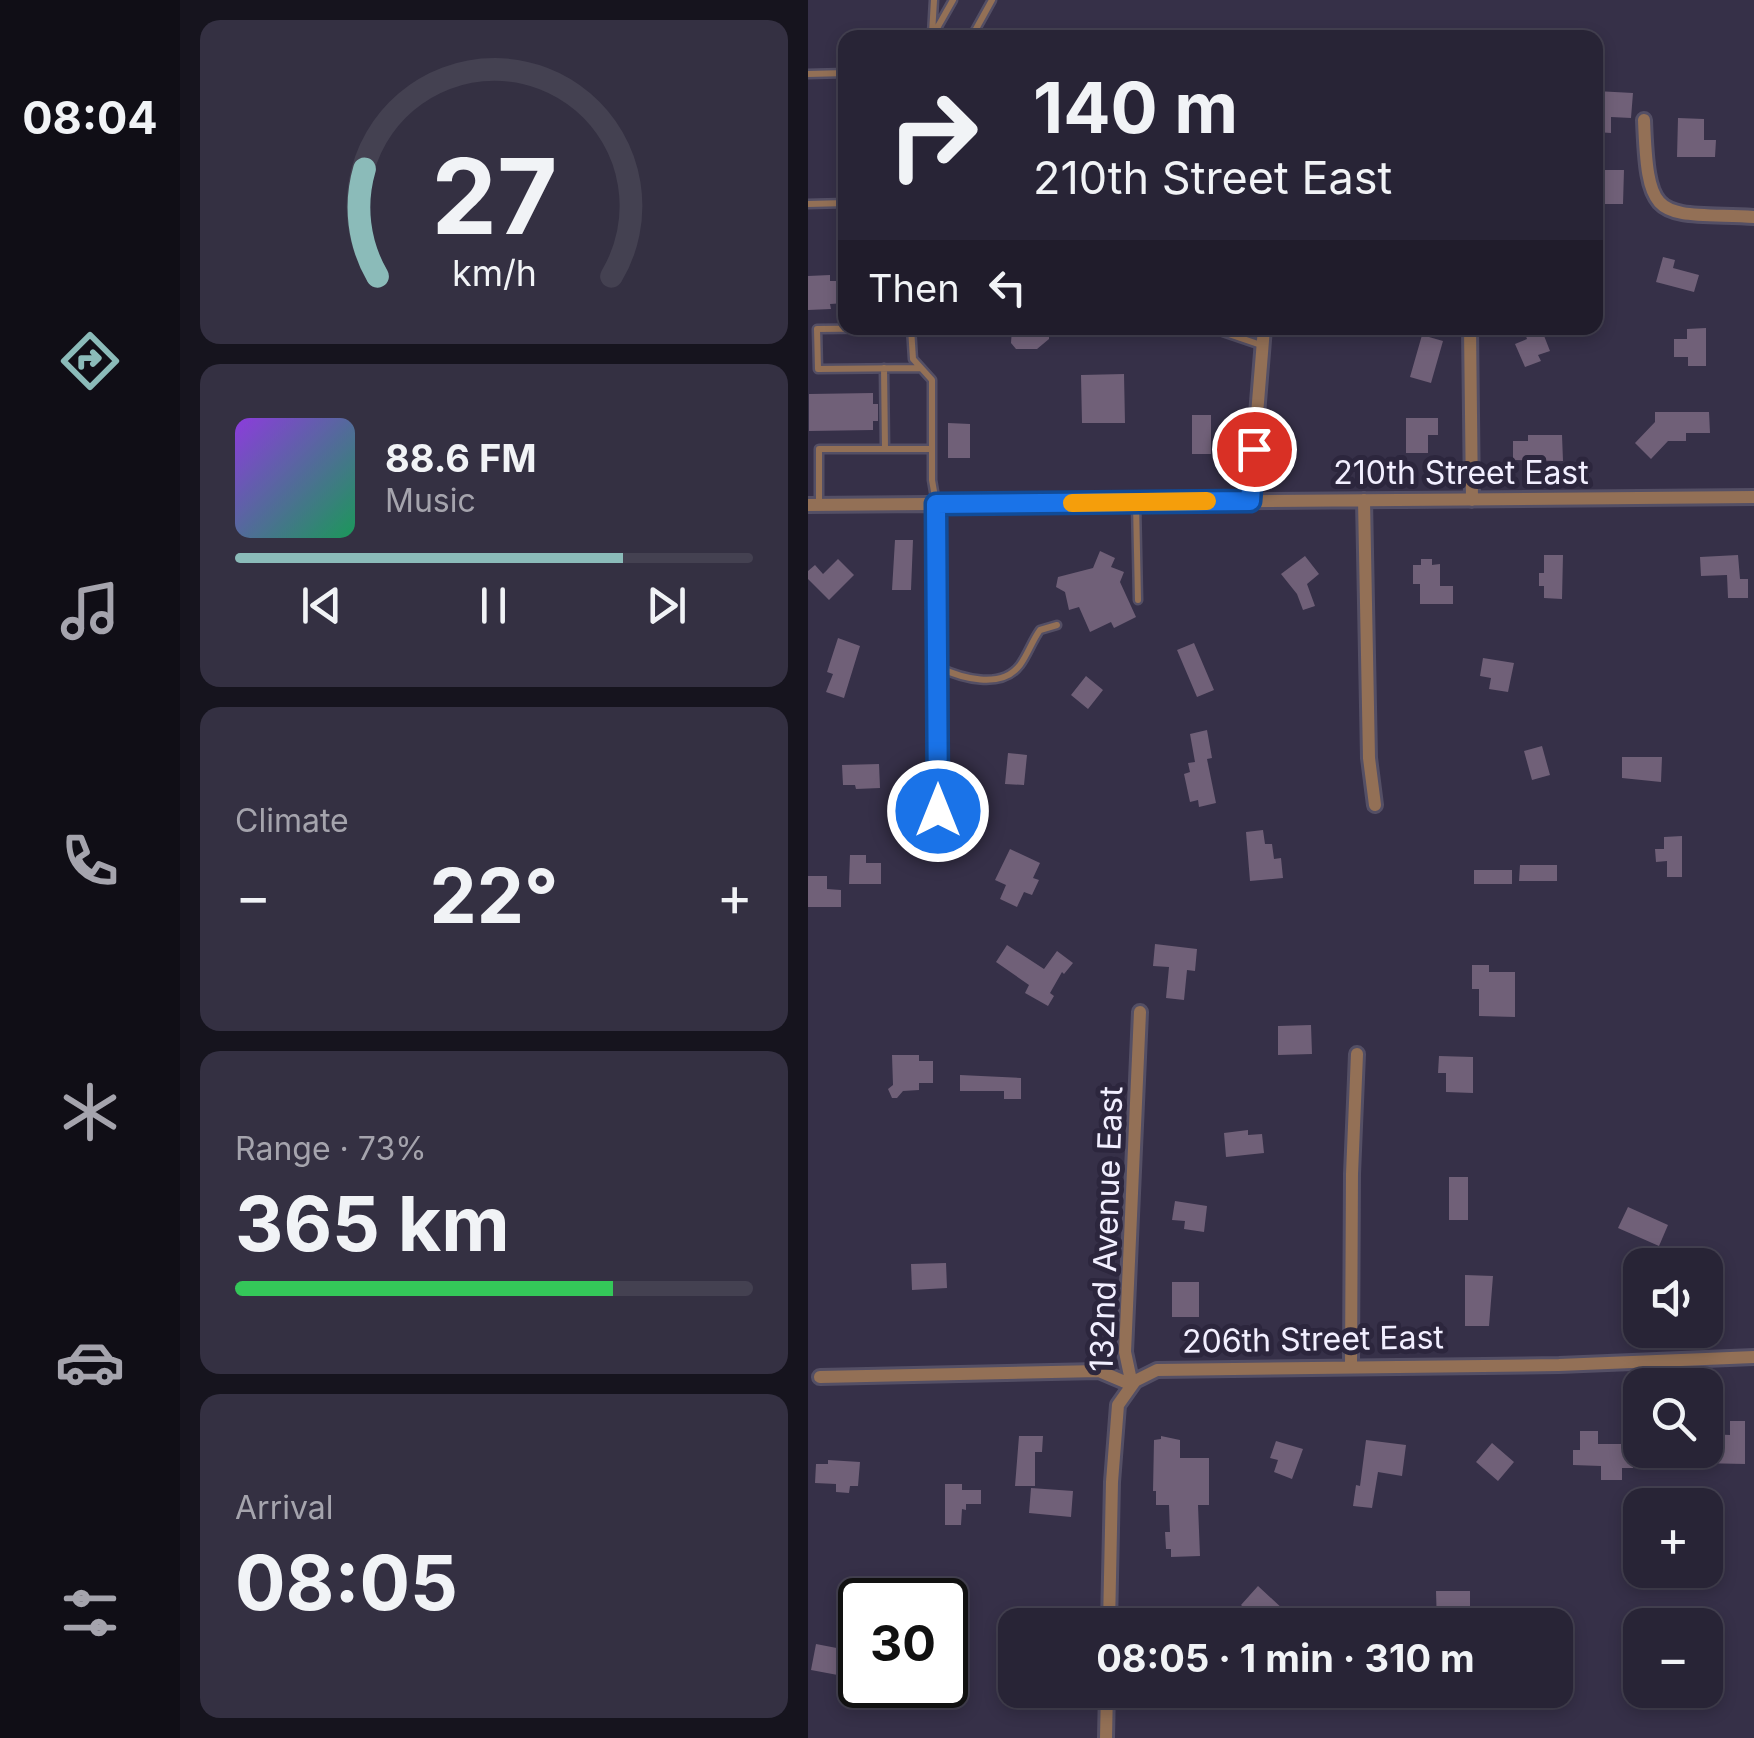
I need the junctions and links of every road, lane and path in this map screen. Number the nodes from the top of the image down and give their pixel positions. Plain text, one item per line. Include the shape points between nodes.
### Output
1 (934, 0) edge
2 (953, 0) edge
3 (992, 0) edge
4 (932, 30) edge
5 (936, 30) edge
6 (975, 30) edge
7 (838, 73) edge
8 (808, 74) edge
9 (1644, 120) dead end
10 (838, 203) edge
11 (808, 204) edge
12 (1754, 217) edge
13 (838, 329) edge
14 (912, 335) edge
15 (1231, 335) edge
16 (1264, 335) edge
17 (1470, 335) edge
18 (1263, 346) junction
19 (884, 368) junction
20 (920, 368) junction
21 (884, 449) junction
22 (932, 449) junction
23 (1754, 496) edge
24 (1364, 500) junction
25 (1472, 500) junction
26 (1250, 501) junction
27 (1136, 502) junction
28 (936, 504) junction
29 (813, 505) edge
30 (1138, 600) dead end
31 (1057, 625) dead end
32 (937, 666) junction
33 (1375, 805) dead end
34 (938, 811) dead end
35 (1140, 1012) dead end
36 (1357, 1054) dead end
37 (1754, 1357) edge
38 (1351, 1367) junction
39 (820, 1377) dead end
40 (1132, 1385) junction
41 (1110, 1608) edge
42 (1107, 1708) edge
43 (1106, 1738) edge

1 - 4 lane
2 - 5 lane
3 - 6 lane
7 - 8 lane
9 - 12 street via 1647,180 1664,209
10 - 11 lane
13 - 19 lane via 817,329 818,369
14 - 20 lane
15 - 18 lane
16 - 18 street
17 - 25 street
18 - 26 street
19 - 20 lane
19 - 21 lane
20 - 22 lane via 932,380
21 - 22 lane
21 - 29 lane via 819,449
22 - 28 lane
23 - 25 street, 210th Street East
24 - 25 street, 210th Street East
24 - 26 street, 210th Street East
24 - 33 street
26 - 27 street, 210th Street East
27 - 28 street, 210th Street East
27 - 30 lane
28 - 29 street, 210th Street East
28 - 32 street
31 - 32 lane via 1040,630 1017,670 1002,676 960,677
32 - 34 street
35 - 40 street, 132nd Avenue East via 1124,1352
36 - 38 street
37 - 38 street, 206th Street East
38 - 40 street, 206th Street East via 1158,1370
39 - 40 street via 1099,1371
40 - 41 street, 132nd Avenue East via 1118,1405
42 - 43 street

